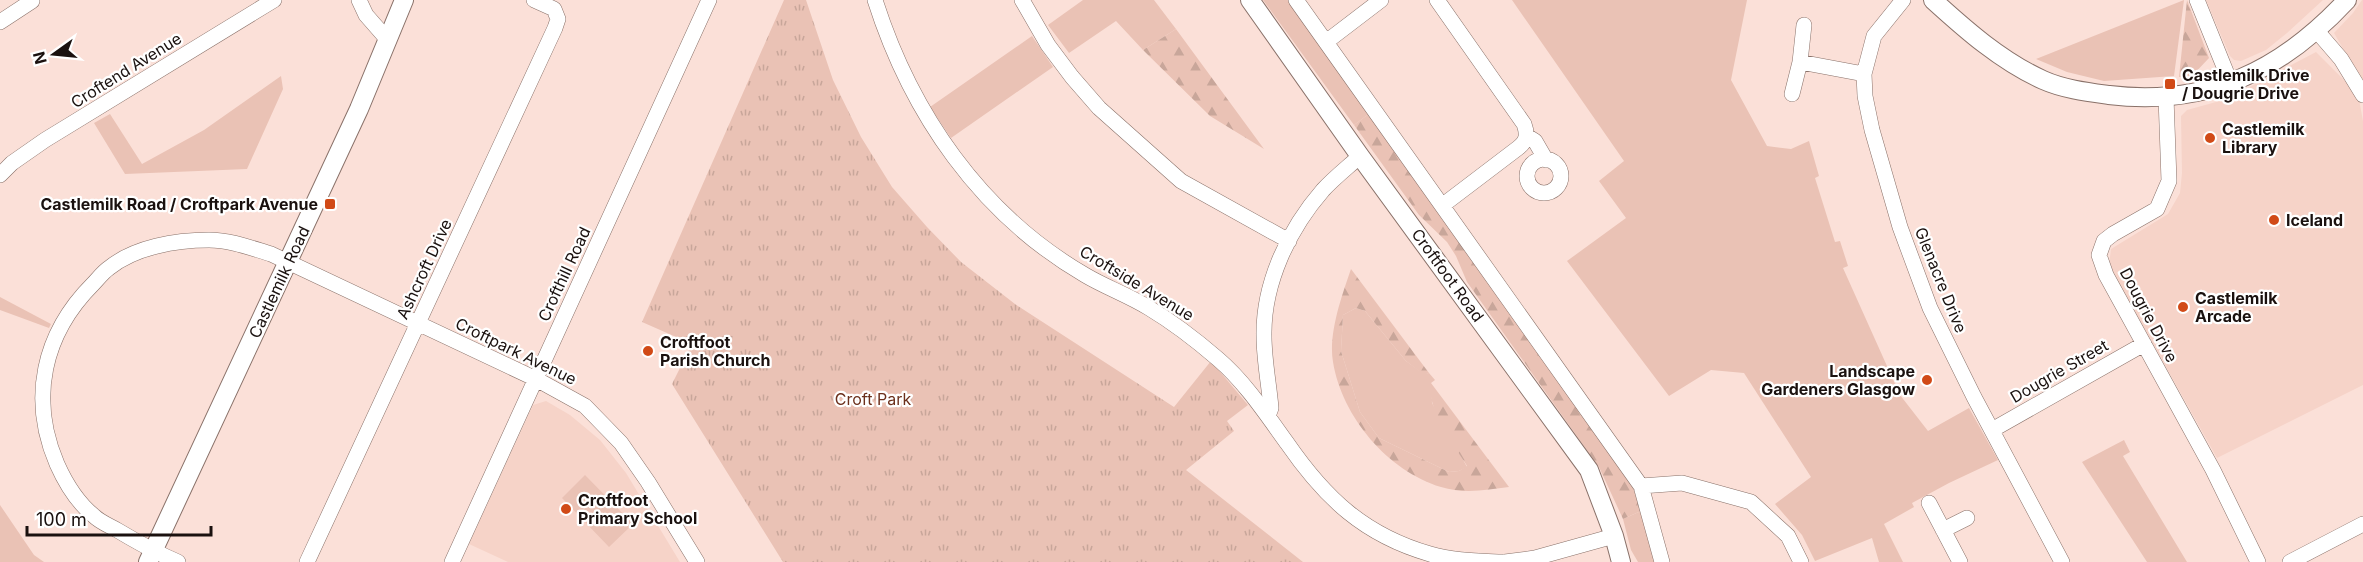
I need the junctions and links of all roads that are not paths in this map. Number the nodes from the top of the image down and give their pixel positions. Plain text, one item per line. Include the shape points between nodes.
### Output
1 (32, 0) edge
2 (274, 0) edge
3 (359, 0) edge
4 (404, 0) edge
5 (534, 0) edge
6 (709, 0) edge
7 (875, 0) edge
8 (1022, 0) edge
9 (1250, 0) edge
10 (1296, 0) edge
11 (1381, 0) edge
12 (1437, 0) edge
13 (1903, 0) edge
14 (1933, 0) edge
15 (2197, 0) edge
16 (2347, 0) edge
17 (0, 22) edge
18 (1804, 25) dead end
19 (2316, 30) junction
20 (387, 39) junction
21 (1326, 42) junction
22 (1800, 62) junction
23 (1864, 74) junction
24 (2231, 84) junction
25 (1792, 94) dead end
26 (2166, 96) junction
27 (2363, 96) edge
28 (1527, 136) junction
29 (1360, 156) junction
30 (1546, 160) dead end
31 (0, 175) edge
32 (1443, 205) junction
33 (1289, 241) junction
34 (288, 262) junction
35 (418, 324) junction
36 (2144, 344) junction
37 (536, 379) junction
38 (1268, 416) junction
39 (1992, 430) junction
40 (1641, 486) junction
41 (1929, 503) dead end
42 (1967, 518) dead end
43 (2363, 524) edge
44 (1943, 530) junction
45 (1614, 536) junction
46 (151, 557) edge
47 (178, 562) edge
48 (307, 562) edge
49 (452, 562) edge
50 (697, 562) edge
51 (1503, 562) edge
52 (1621, 562) edge
53 (1662, 562) edge
54 (1801, 562) edge
55 (1960, 562) edge
56 (2062, 562) edge
57 (2258, 562) edge
58 (2290, 562) edge

1 - 17 street
2 - 31 street, Croftend Avenue via 45,140
3 - 20 street via 366,15
4 - 20 street, Castlemilk Road
5 - 35 street, Ashcroft Drive via 554,9 558,19
6 - 37 street, Crofthill Road
7 - 38 street, Croftside Avenue via 901,69 921,108 987,198 1084,275 1184,330 1221,361
8 - 33 street via 1048,45 1099,108 1181,181
9 - 29 street, Croftfoot Road
10 - 21 street
11 - 21 street
12 - 28 street via 1524,124
13 - 23 street, Glenacre Drive via 1874,36
14 - 26 street via 2006,60 2045,81 2099,94
15 - 24 street
16 - 19 street
18 - 22 street
19 - 24 street via 2279,58
19 - 27 street via 2341,59
20 - 34 street, Castlemilk Road
21 - 32 street
22 - 23 street
22 - 25 street
23 - 39 street, Glenacre Drive via 1869,120 1900,227 1930,308
24 - 26 street
26 - 36 street, Dougrie Drive via 2169,181 2157,209 2104,241 2099,255
28 - 30 street via 1535,141
28 - 32 street via 1526,142
29 - 33 street via 1324,188
29 - 45 street, Croftfoot Road via 1589,470
32 - 40 street
33 - 38 street via 1266,307 1263,335 1271,408
34 - 35 street, Croftpark Avenue
34 - 46 street, Castlemilk Road
34 - 46 street, Croftpark Avenue via 238,244 210,240 153,247 109,268 83,294 58,329 44,381 43,415 48,444 76,497 94,516
35 - 37 street, Croftpark Avenue
35 - 48 street, Ashcroft Drive
36 - 39 street, Dougrie Street
36 - 57 street, Dougrie Drive
37 - 49 street, Crofthill Road
37 - 50 street, Croftpark Avenue via 585,406 621,443
38 - 51 street, Croftside Avenue via 1320,485 1341,508 1372,530 1431,555
39 - 56 street, Glenacre Drive
40 - 53 street
40 - 54 street via 1682,483 1751,502 1788,536
41 - 44 street
42 - 44 street
43 - 58 street
44 - 55 street
45 - 51 street, Croftside Avenue via 1534,558
45 - 52 street, Croftfoot Road
46 - 47 street, Croftpark Avenue

